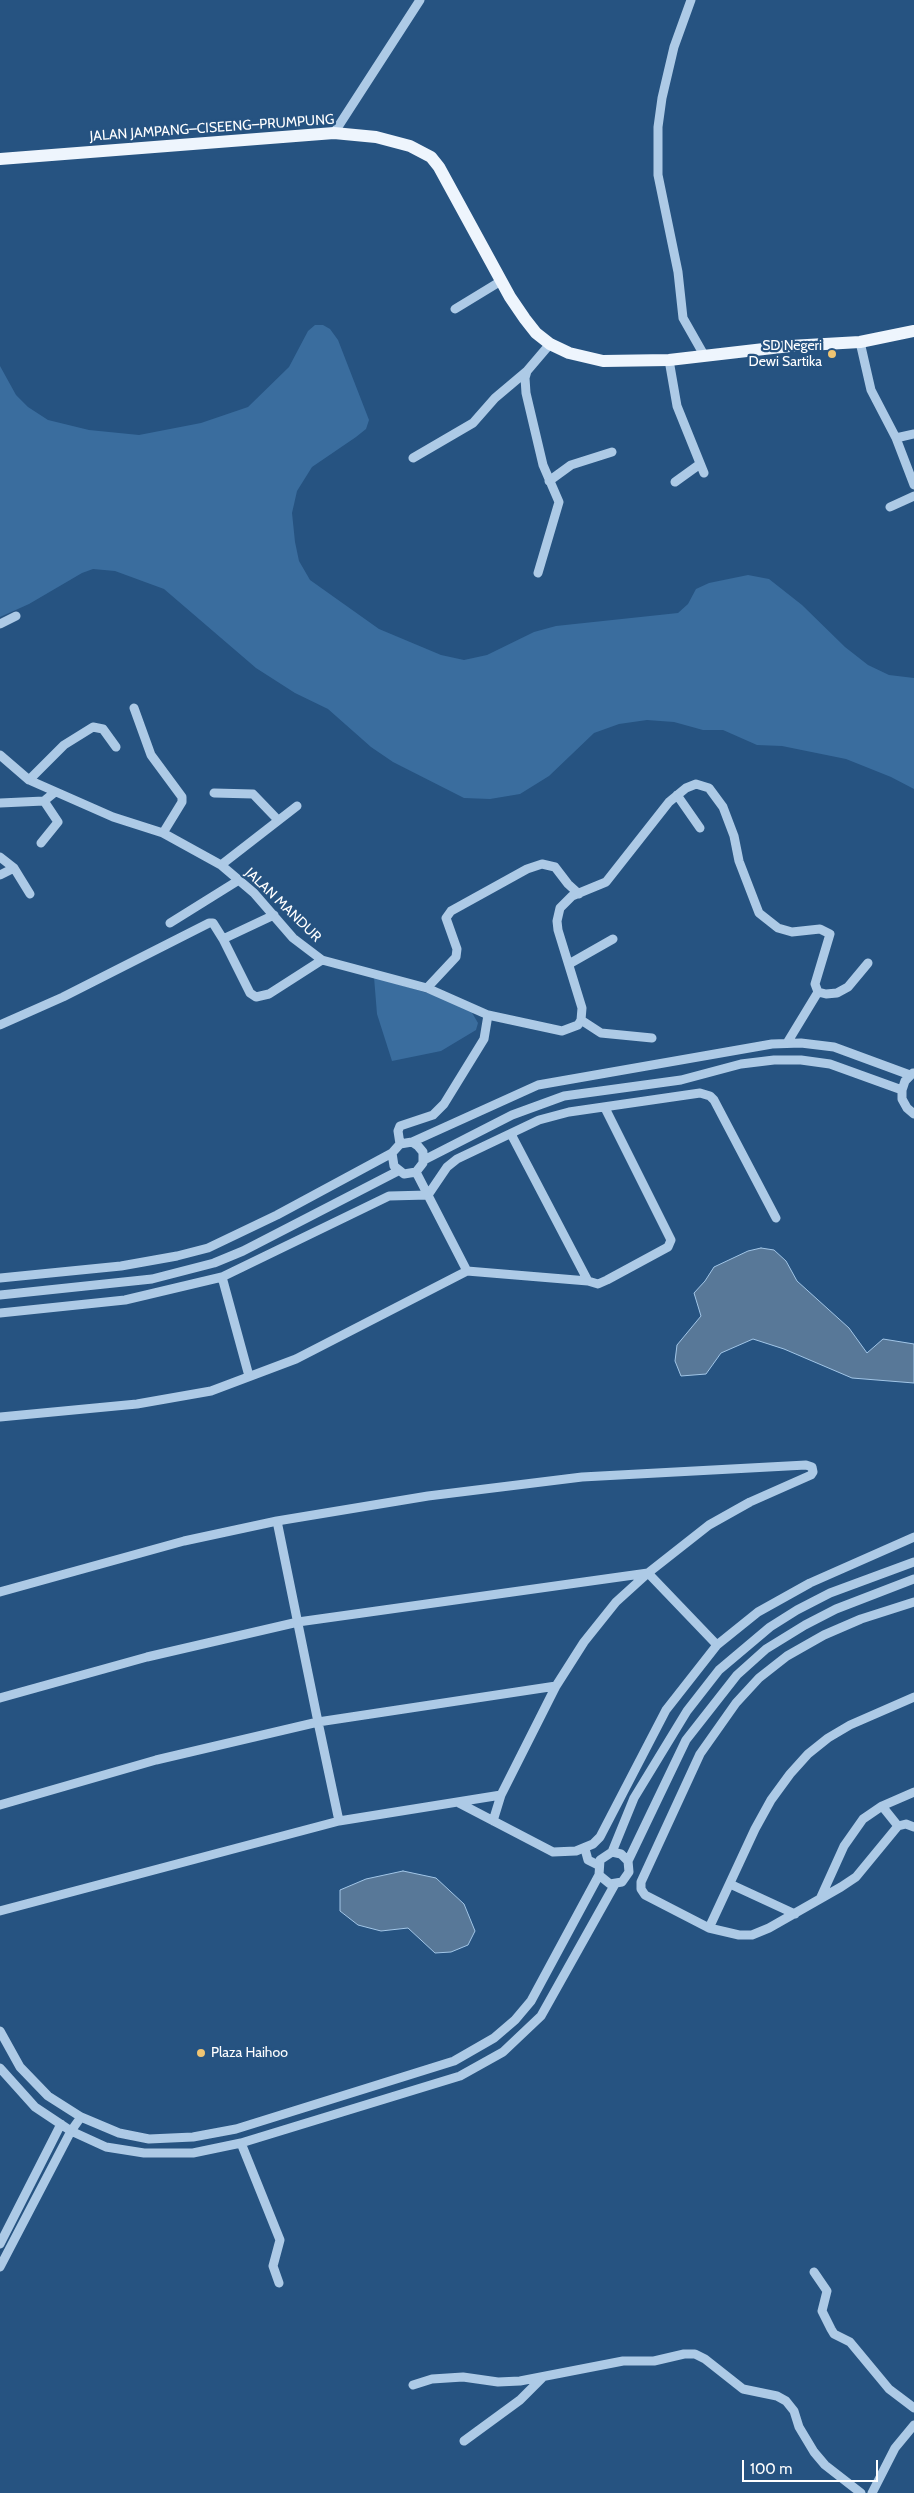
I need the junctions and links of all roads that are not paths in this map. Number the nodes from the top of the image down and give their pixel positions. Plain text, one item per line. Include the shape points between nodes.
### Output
1 (420, 0) edge
2 (691, 0) edge
3 (334, 133) junction
4 (0, 159) edge
5 (501, 281) junction
6 (455, 309) dead end
7 (914, 331) edge
8 (860, 342) junction
9 (550, 344) junction
10 (704, 355) junction
11 (669, 360) junction
12 (527, 371) junction
13 (914, 434) edge
14 (896, 438) junction
15 (612, 452) dead end
16 (413, 458) dead end
17 (700, 464) junction
18 (704, 473) dead end
19 (549, 481) junction
20 (674, 482) dead end
21 (914, 485) edge
22 (914, 496) edge
23 (890, 506) dead end
24 (538, 573) dead end
25 (16, 616) dead end
26 (0, 624) edge
27 (134, 708) dead end
28 (116, 747) dead end
29 (0, 755) edge
30 (29, 780) junction
31 (55, 792) junction
32 (214, 793) dead end
33 (677, 795) junction
34 (44, 801) junction
35 (0, 803) edge
36 (297, 806) dead end
37 (278, 820) junction
38 (700, 828) dead end
39 (163, 834) junction
40 (41, 842) dead end
41 (0, 857) edge
42 (221, 865) junction
43 (14, 868) junction
44 (0, 875) edge
45 (239, 880) junction
46 (30, 894) dead end
47 (579, 894) junction
48 (274, 915) junction
49 (170, 923) dead end
50 (223, 939) junction
51 (613, 939) dead end
52 (322, 960) junction
53 (868, 963) dead end
54 (569, 964) junction
55 (427, 988) junction
56 (818, 992) junction
57 (488, 1015) junction
58 (582, 1020) junction
59 (0, 1025) edge
60 (652, 1038) dead end
61 (787, 1043) junction
62 (912, 1074) edge
63 (902, 1090) junction
64 (605, 1108) junction
65 (914, 1114) edge
66 (512, 1134) junction
67 (412, 1142) junction
68 (400, 1144) junction
69 (392, 1153) junction
70 (424, 1160) junction
71 (398, 1171) junction
72 (416, 1172) junction
73 (428, 1195) junction
74 (776, 1218) dead end
75 (467, 1271) junction
76 (222, 1277) junction
77 (0, 1278) edge
78 (588, 1281) junction
79 (0, 1295) edge
80 (0, 1313) edge
81 (249, 1376) junction
82 (0, 1418) edge
83 (277, 1521) junction
84 (914, 1537) edge
85 (914, 1562) edge
86 (648, 1573) junction
87 (914, 1579) edge
88 (0, 1592) edge
89 (914, 1602) edge
90 (298, 1622) junction
91 (718, 1645) junction
92 (556, 1686) junction
93 (914, 1697) edge
94 (0, 1698) edge
95 (318, 1722) junction
96 (914, 1792) edge
97 (502, 1795) junction
98 (459, 1803) junction
99 (0, 1805) edge
100 (882, 1806) junction
101 (339, 1821) junction
102 (494, 1821) junction
103 (898, 1826) junction
104 (914, 1827) edge
105 (585, 1848) junction
106 (612, 1852) junction
107 (628, 1861) junction
108 (598, 1865) junction
109 (599, 1875) junction
110 (615, 1884) junction
111 (730, 1884) junction
112 (820, 1900) junction
113 (0, 1911) edge
114 (795, 1914) junction
115 (709, 1928) junction
116 (0, 2031) edge
117 (0, 2068) edge
118 (81, 2117) junction
119 (61, 2124) junction
120 (71, 2131) junction
121 (241, 2143) junction
122 (32, 2181) junction
123 (42, 2186) junction
124 (6, 2232) junction
125 (16, 2237) junction
126 (0, 2244) edge
127 (0, 2267) edge
128 (814, 2272) dead end
129 (278, 2283) dead end
130 (542, 2378) junction
131 (413, 2385) dead end
132 (914, 2408) edge
133 (914, 2425) edge
134 (464, 2441) dead end
135 (861, 2493) edge
136 (872, 2493) edge

1 - 3 street
2 - 10 street via 674,47 662,98 658,175 678,272 683,318
3 - 4 main road, JALAN JAMPANG–CISEENG–PRUMPUNG
3 - 5 main road, JALAN JAMPANG–CISEENG–PRUMPUNG via 376,137 410,146 431,157
5 - 6 street
5 - 9 main road, JALAN JAMPANG–CISEENG–PRUMPUNG via 525,319
7 - 8 main road, JALAN JAMPANG–CISEENG–PRUMPUNG
8 - 10 main road, JALAN JAMPANG–CISEENG–PRUMPUNG
8 - 14 street via 869,384
9 - 11 main road, JALAN JAMPANG–CISEENG–PRUMPUNG via 569,353 603,361
9 - 12 street
10 - 11 main road, JALAN JAMPANG–CISEENG–PRUMPUNG
11 - 17 street via 677,406
12 - 16 street via 495,398 473,423
12 - 19 street via 526,393
13 - 14 street
14 - 21 street
15 - 19 street via 571,465
17 - 18 street
17 - 20 street
19 - 24 street via 557,496 558,510
22 - 23 street
25 - 26 street
27 - 39 street via 151,755 182,797
28 - 30 street via 103,729 92,727 64,745
29 - 30 street, JALAN MANDUR
30 - 31 street, JALAN MANDUR
31 - 34 street
31 - 39 street, JALAN MANDUR
32 - 37 street via 253,794
33 - 38 street
33 - 47 street via 606,882
33 - 56 street via 696,784 704,785 724,807 753,902 765,920 792,932 820,929 830,934 815,984
34 - 35 street
34 - 40 street via 58,822
36 - 37 street
37 - 42 street
39 - 42 street, JALAN MANDUR
41 - 43 street
42 - 45 street, JALAN MANDUR
43 - 44 street
43 - 46 street
45 - 48 street, JALAN MANDUR
45 - 49 street
47 - 54 street via 565,902 558,914 558,930
47 - 55 street via 555,867 542,864 451,911 446,918 457,949 456,956
48 - 50 street
48 - 52 street, JALAN MANDUR via 294,938
50 - 52 street via 250,992 256,997 269,994
50 - 59 street via 209,923
51 - 54 street
52 - 55 street, JALAN MANDUR
53 - 56 street via 848,987 837,993
54 - 58 street via 582,1008
55 - 57 street, JALAN MANDUR
56 - 61 street
57 - 58 street, JALAN MANDUR via 562,1031 574,1029
57 - 68 street via 484,1039 444,1104 433,1114 400,1126
58 - 60 street via 601,1033
61 - 62 street via 834,1047
61 - 67 street via 560,1079 538,1085
62 - 63 street
63 - 65 street via 902,1099
63 - 70 street via 830,1064 801,1060 741,1064 681,1080 564,1096 512,1115
64 - 66 street via 555,1115
64 - 74 street via 700,1093 710,1096
64 - 78 street via 671,1240 668,1247 607,1280 598,1284
66 - 73 street via 457,1159 447,1167
66 - 78 street
67 - 68 street
67 - 70 street via 423,1152
68 - 69 street
69 - 71 street
69 - 77 street via 208,1248 121,1266
70 - 72 street
71 - 72 street via 404,1174
71 - 79 street via 244,1251 214,1263 143,1280
72 - 73 street
73 - 75 street
73 - 76 street via 390,1196
75 - 78 street
75 - 81 street via 296,1360
76 - 80 street via 125,1300
76 - 81 street
81 - 82 street via 211,1391 172,1399
83 - 86 street via 437,1494 582,1477 812,1467 811,1475 750,1502 709,1526
83 - 88 street via 140,1552
83 - 90 street
84 - 91 street via 810,1583 758,1612
85 - 106 street via 830,1593 797,1610 770,1626 719,1670 687,1710 634,1798
86 - 90 street
86 - 91 street
86 - 92 street via 600,1621
87 - 107 street via 836,1609 805,1625 766,1649 737,1675 686,1740
89 - 115 street via 861,1619 787,1656 736,1702 700,1754 641,1882 641,1889 645,1895
90 - 94 street via 147,1657
90 - 95 street
91 - 105 street via 666,1710 600,1837
92 - 95 street
92 - 97 street
93 - 111 street via 850,1725 808,1754 771,1800
95 - 99 street via 156,1760
95 - 101 street
96 - 100 street
97 - 98 street
97 - 102 street
98 - 101 street
98 - 102 street
100 - 103 street
100 - 112 street via 855,1830 840,1854
101 - 113 street
102 - 105 street via 553,1852
103 - 104 street
103 - 112 street via 856,1877
105 - 108 street via 588,1860
106 - 107 street via 621,1854
106 - 108 street via 603,1856
107 - 110 street via 628,1876
108 - 109 street
109 - 110 street via 605,1882
109 - 118 street via 531,2001 494,2038 454,2061 236,2129 193,2137 149,2139 119,2133
110 - 121 street via 541,2016 503,2052 460,2076
111 - 114 street
111 - 115 street
112 - 114 street
114 - 115 street via 752,1935
116 - 118 street via 20,2067 48,2096
117 - 119 street via 35,2107
118 - 120 street
119 - 120 street
119 - 122 street
120 - 121 street via 106,2147 144,2153 193,2153
120 - 123 street
121 - 129 street via 280,2240 273,2266
122 - 123 street
122 - 124 street
123 - 125 street
124 - 125 street
124 - 126 street
125 - 127 street
128 - 132 street via 827,2291 822,2311 834,2334 850,2342 889,2389
130 - 131 street via 498,2382 445,2378
130 - 134 street via 520,2400
130 - 135 street via 623,2360 654,2361 696,2354 743,2389 786,2400 814,2452 825,2465
133 - 136 street via 896,2448

